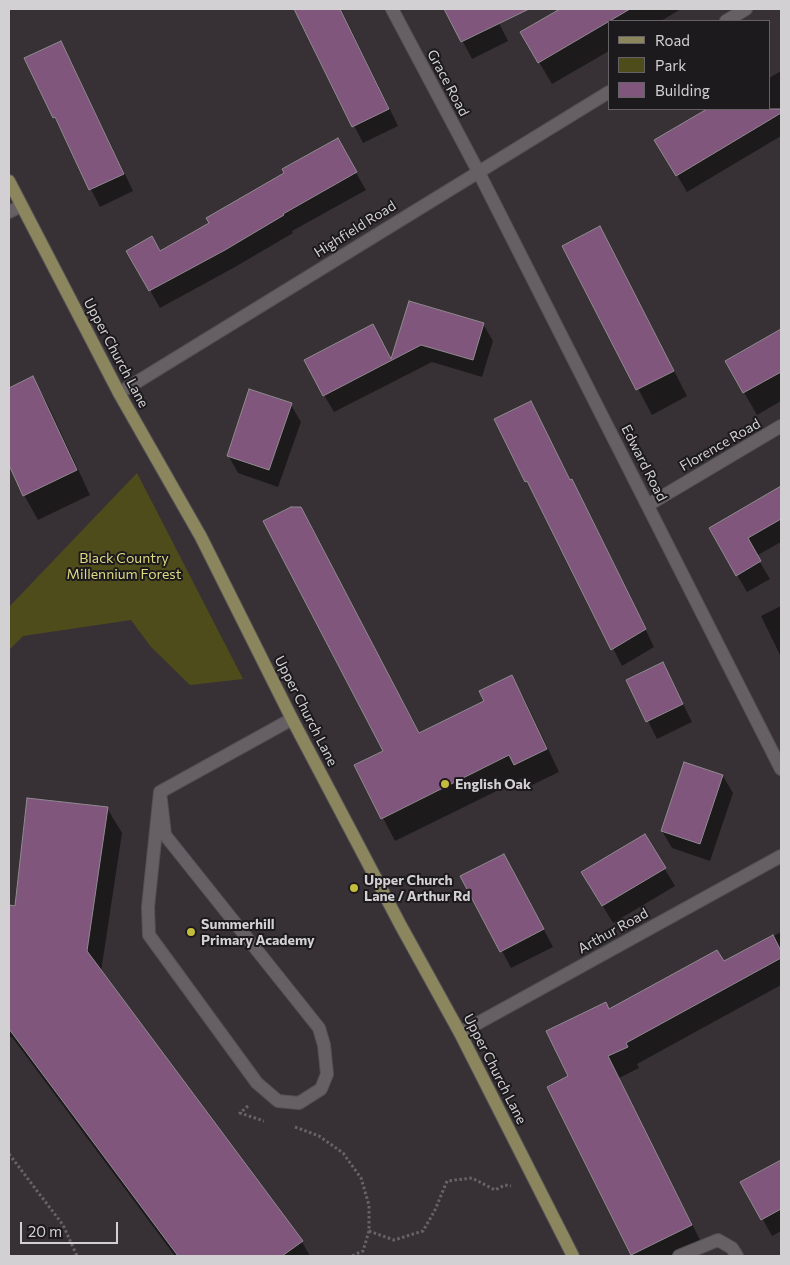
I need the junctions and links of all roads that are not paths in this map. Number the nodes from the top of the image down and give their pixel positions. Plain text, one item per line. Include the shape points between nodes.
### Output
1 (392, 9) edge
2 (746, 9) edge
3 (728, 20) edge
4 (608, 93) edge
5 (478, 171) junction
6 (9, 181) edge
7 (21, 206) junction
8 (9, 212) edge
9 (118, 393) junction
10 (781, 426) edge
11 (648, 505) junction
12 (292, 719) junction
13 (781, 769) edge
14 (160, 792) junction
15 (781, 856) edge
16 (460, 1033) junction
17 (573, 1256) edge
18 (679, 1256) edge
19 (737, 1256) edge

1 - 5 street, Grace Road
2 - 3 street
4 - 5 street, Highfield Road
5 - 9 street, Highfield Road
5 - 11 street, Edward Road
6 - 7 main road, Upper Church Lane
7 - 8 street
7 - 9 main road, Upper Church Lane
9 - 12 main road, Upper Church Lane via 201,537
10 - 11 street, Florence Road
11 - 13 street, Edward Road
12 - 14 street
12 - 16 main road, Upper Church Lane
14 - 14 street via 166,835 319,1028 327,1074 321,1089 299,1103 278,1101 257,1083 149,936 148,907
15 - 16 street, Arthur Road
16 - 17 main road, Upper Church Lane
18 - 19 street via 718,1240 732,1248

